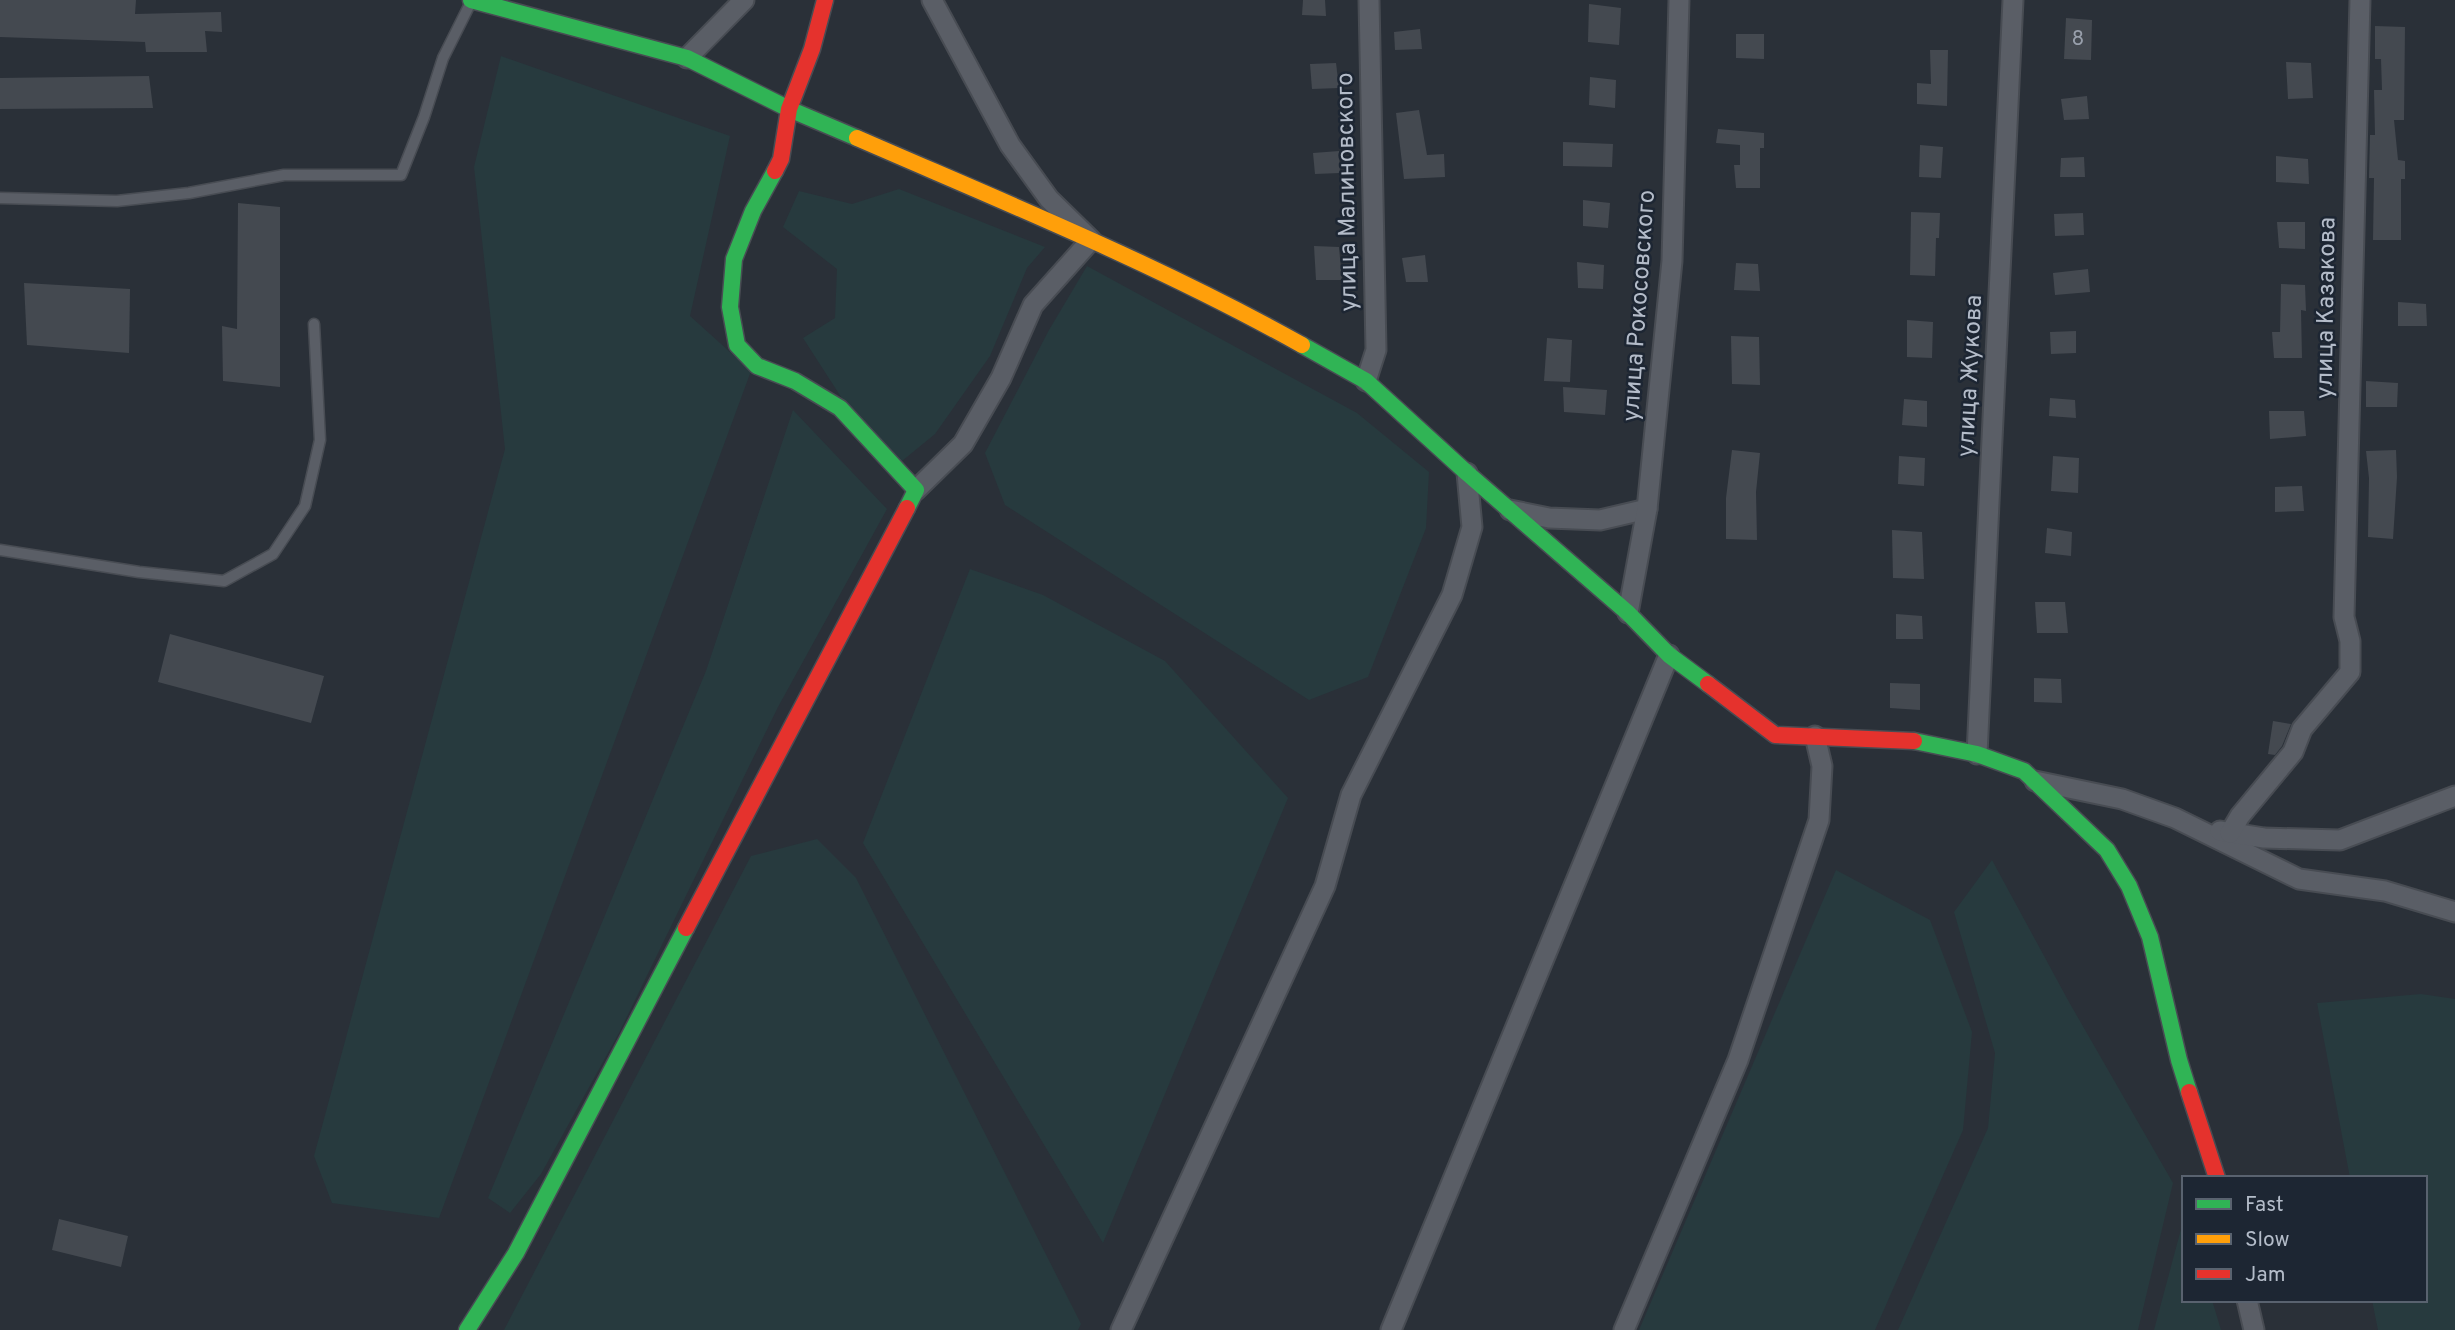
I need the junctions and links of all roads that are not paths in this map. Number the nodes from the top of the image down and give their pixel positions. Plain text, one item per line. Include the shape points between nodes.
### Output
1 (471, 0) edge
2 (744, 0) edge
3 (825, 0) edge
4 (932, 0) edge
5 (1369, 0) edge
6 (1679, 0) edge
7 (2013, 0) edge
8 (2360, 0) edge
9 (687, 58) junction
10 (789, 109) junction
11 (0, 198) edge
12 (1091, 240) junction
13 (314, 324) dead end
14 (1366, 381) junction
15 (1467, 473) junction
16 (916, 490) junction
17 (1647, 509) junction
18 (1510, 510) junction
19 (0, 550) edge
20 (1628, 613) junction
21 (1669, 655) junction
22 (1815, 736) junction
23 (1978, 754) junction
24 (2035, 782) junction
25 (2455, 796) edge
26 (2194, 828) junction
27 (2230, 833) junction
28 (2455, 912) edge
29 (2216, 1176) edge
30 (2248, 1302) edge
31 (467, 1330) edge
32 (1121, 1330) edge
33 (1391, 1330) edge
34 (1624, 1330) edge
35 (2255, 1330) edge

1 - 9 street
1 - 11 lane via 443,58 401,176 284,175 117,201
2 - 9 street
3 - 10 street
4 - 12 street via 1010,145 1049,198
5 - 14 street, улица Малиновского via 1376,350
6 - 17 street, улица Рокосовского via 1672,261
7 - 23 street, улица Жукова
8 - 27 street, улица Казакова via 2344,617 2350,672 2302,729 2293,752
9 - 10 street
10 - 12 street
10 - 16 street via 782,159 753,211 734,259 730,307 737,345 757,366 795,381 840,408
12 - 14 street via 1256,318
12 - 16 street via 1033,305 1001,378 963,444
13 - 19 lane via 320,440 305,506 273,554 224,581
14 - 15 street
15 - 18 street
15 - 32 street via 1472,527 1452,595 1351,795 1325,886
16 - 31 street via 516,1253
17 - 18 street via 1600,520 1549,518
17 - 20 street, улица Рокосовского
18 - 20 street
20 - 21 street
21 - 22 street via 1775,735
21 - 33 street
22 - 23 street via 1925,742
22 - 34 street via 1822,766 1819,820 1738,1060
23 - 24 street via 2024,771
24 - 26 street via 2122,799
24 - 29 street via 2107,850 2129,886 2150,937 2179,1060
25 - 27 street via 2340,840
26 - 27 street
26 - 28 street via 2299,879 2385,891
30 - 35 street

